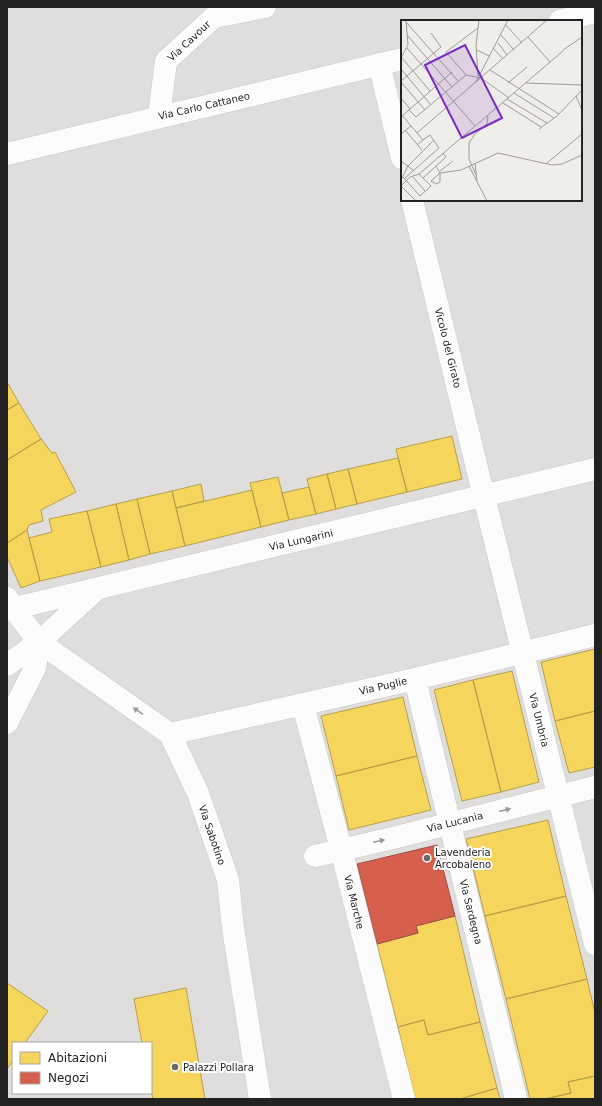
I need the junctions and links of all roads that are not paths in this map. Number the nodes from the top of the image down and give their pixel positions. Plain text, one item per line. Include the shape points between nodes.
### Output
1 (265, 7) edge
2 (595, 12) edge
3 (564, 20) edge
4 (401, 59) edge
5 (379, 64) junction
6 (159, 116) junction
7 (7, 154) edge
8 (401, 154) edge
9 (412, 201) edge
10 (595, 469) edge
11 (484, 497) junction
12 (98, 588) junction
13 (9, 605) edge
14 (595, 634) edge
15 (39, 642) junction
16 (522, 653) junction
17 (7, 665) edge
18 (415, 679) junction
19 (303, 704) junction
20 (7, 723) edge
21 (170, 734) junction
22 (595, 787) edge
23 (558, 796) junction
24 (450, 824) junction
25 (341, 849) junction
26 (315, 856) dead end
27 (594, 932) edge
28 (260, 1099) edge
29 (404, 1099) edge
30 (516, 1099) edge

1 - 6 street, Via Cavour via 214,17 166,62
2 - 3 street
4 - 5 street, Via Carlo Cattaneo
5 - 6 street, Via Carlo Cattaneo
5 - 8 street
6 - 7 street, Via Carlo Cattaneo
9 - 11 street, Vicolo del Girato
10 - 11 street, Via Lungarini
11 - 12 street, Via Lungarini
11 - 16 street, Via Umbria
12 - 13 street, Via Lungarini
12 - 15 street
13 - 15 street, Via Sabotino
14 - 16 street, Via Puglie
15 - 17 street
15 - 20 street via 35,668
21 -> 15 street, Via Sabotino
16 - 18 street, Via Puglie
16 - 23 street, Via Umbria
18 - 19 street, Via Puglie
18 - 24 street, Via Sardegna
19 - 21 street, Via Puglie
19 - 25 street, Via Marche
21 - 28 street, Via Sabotino via 198,793 228,880
22 - 23 street, Via Lucania
24 -> 23 street, Via Lucania
23 - 27 street, Via Umbria
25 -> 24 street, Via Lucania
24 - 30 street, Via Sardegna
25 - 26 street, Via Lucania
25 - 29 street, Via Marche

